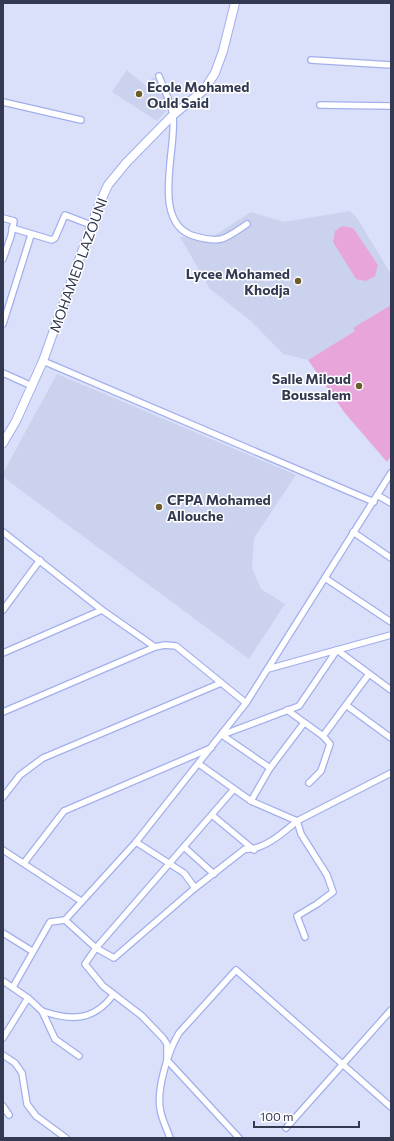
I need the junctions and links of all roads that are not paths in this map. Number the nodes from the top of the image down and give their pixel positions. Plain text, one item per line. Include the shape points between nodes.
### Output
1 (235, 3) edge
2 (311, 60) dead end
3 (391, 65) edge
4 (159, 76) dead end
5 (3, 102) edge
6 (320, 104) dead end
7 (391, 106) edge
8 (173, 115) junction
9 (81, 120) dead end
10 (3, 218) edge
11 (247, 224) dead end
12 (91, 225) junction
13 (12, 228) junction
14 (31, 235) junction
15 (3, 259) edge
16 (3, 324) edge
17 (43, 361) junction
18 (3, 373) edge
19 (32, 386) junction
20 (3, 443) edge
21 (391, 473) edge
22 (377, 495) junction
23 (374, 502) junction
24 (391, 503) edge
25 (3, 532) edge
26 (353, 532) junction
27 (391, 558) edge
28 (40, 560) junction
29 (325, 578) junction
30 (3, 610) edge
31 (102, 610) junction
32 (391, 622) edge
33 (391, 635) edge
34 (155, 647) junction
35 (337, 650) junction
36 (3, 653) edge
37 (268, 668) junction
38 (369, 674) junction
39 (222, 683) junction
40 (391, 690) edge
41 (246, 703) junction
42 (346, 705) junction
43 (287, 710) junction
44 (3, 712) edge
45 (304, 724) junction
46 (222, 735) junction
47 (323, 736) junction
48 (391, 738) edge
49 (213, 747) junction
50 (199, 764) junction
51 (270, 768) junction
52 (391, 773) edge
53 (309, 783) dead end
54 (234, 789) junction
55 (3, 797) edge
56 (251, 801) junction
57 (212, 815) junction
58 (297, 820) junction
59 (136, 842) junction
60 (184, 846) junction
61 (3, 850) edge
62 (254, 850) junction
63 (24, 863) junction
64 (170, 864) junction
65 (214, 874) junction
66 (195, 888) junction
67 (81, 901) junction
68 (65, 920) junction
69 (3, 933) edge
70 (305, 937) dead end
71 (96, 948) junction
72 (32, 951) junction
73 (3, 981) edge
74 (13, 987) junction
75 (113, 995) junction
76 (28, 998) junction
77 (391, 1010) edge
78 (42, 1011) junction
79 (3, 1038) edge
80 (3, 1055) edge
81 (79, 1056) dead end
82 (167, 1060) junction
83 (343, 1064) junction
84 (3, 1106) edge
85 (391, 1107) edge
86 (9, 1115) dead end
87 (286, 1128) dead end
88 (66, 1138) edge
89 (170, 1138) edge
90 (240, 1138) edge

1 - 8 main road, MOHAMED LAZOUNI via 215,74 204,90
2 - 3 street
4 - 8 street
5 - 9 street
6 - 7 street
8 - 11 street via 173,152 168,198 172,217 188,234 206,240 222,241
8 - 12 main road, MOHAMED LAZOUNI via 108,185
10 - 13 street via 14,221
12 - 14 street via 65,215 54,240
12 - 17 main road, MOHAMED LAZOUNI
13 - 14 street
13 - 15 street
14 - 16 street
17 - 19 main road, MOHAMED LAZOUNI
17 - 23 street
18 - 19 street
19 - 20 main road, MOHAMED LAZOUNI
21 - 22 street
22 - 23 street
22 - 24 street
23 - 26 street
25 - 28 street
26 - 27 street
26 - 29 street
28 - 30 street
28 - 31 street
29 - 32 street
29 - 37 street
31 - 34 street
31 - 36 street
33 - 35 street
34 - 39 street via 176,646
34 - 44 street
35 - 37 street
35 - 38 street
35 - 43 street via 299,706
37 - 41 street
38 - 40 street
38 - 42 street
39 - 41 street
39 - 55 street via 43,758 20,775
41 - 46 street
42 - 47 street
42 - 48 street
43 - 45 street
43 - 46 street
45 - 47 street
45 - 51 street
46 - 49 street
46 - 51 street
47 - 53 street via 330,744 321,771
49 - 50 street
49 - 63 street via 64,811
50 - 54 street
50 - 59 street
51 - 56 street
52 - 58 street
54 - 56 street
54 - 57 street
56 - 58 street
57 - 60 street
57 - 62 street
58 - 62 street via 285,831
58 - 70 street via 301,834 327,875 333,892 297,916
59 - 64 street
59 - 67 street
60 - 64 street
60 - 65 street
61 - 63 street
62 - 65 street via 245,850
63 - 67 street
64 - 66 street via 184,873
64 - 71 street
65 - 66 street
66 - 71 street via 114,958
67 - 68 street
68 - 71 street
68 - 72 street via 50,922
69 - 72 street
71 - 75 street via 85,964
72 - 74 street
73 - 74 street
74 - 76 street
75 - 78 street via 106,1005 86,1016 57,1016
75 - 82 street via 142,1016 163,1038 167,1044
76 - 78 street
76 - 79 street
77 - 83 street
78 - 81 street via 55,1039
80 - 88 street via 22,1073 27,1104 36,1116
82 - 83 street via 179,1033 236,970
82 - 89 street via 159,1101
82 - 90 street
83 - 85 street
83 - 87 street
84 - 86 street

